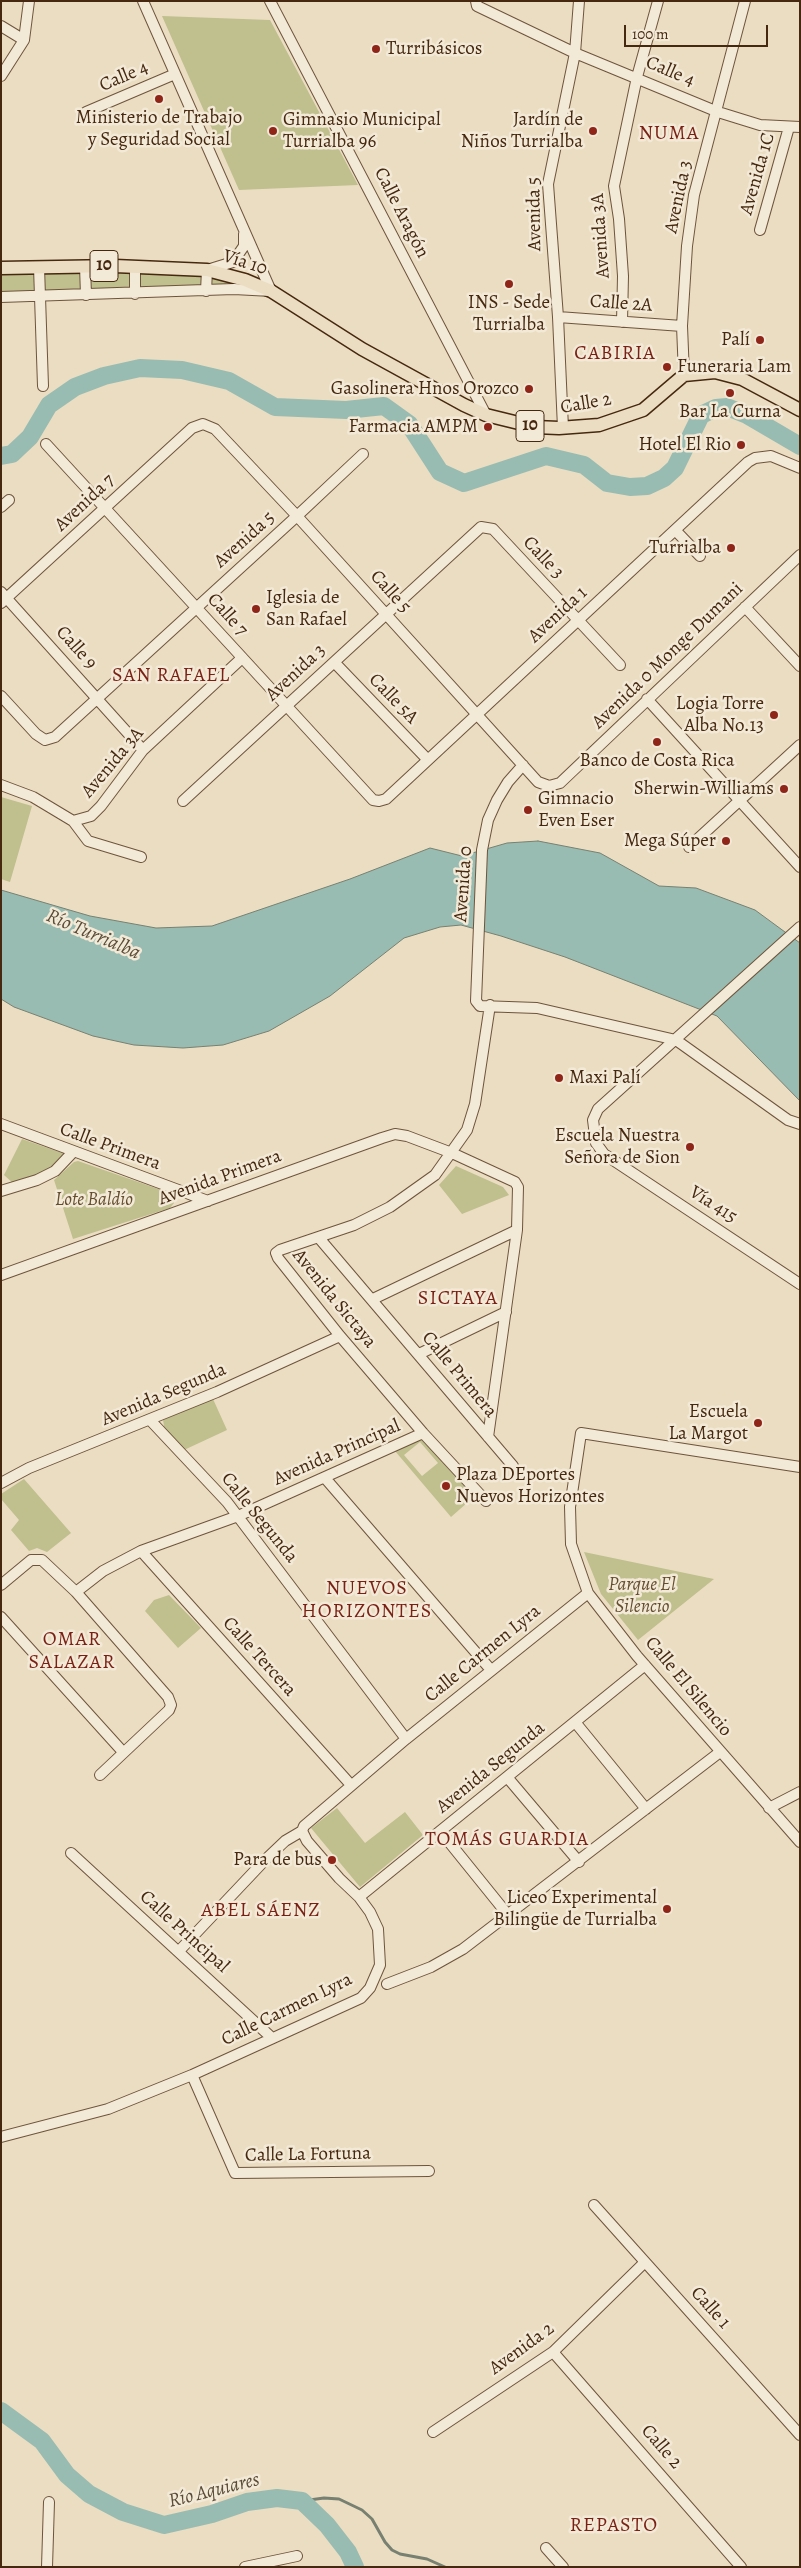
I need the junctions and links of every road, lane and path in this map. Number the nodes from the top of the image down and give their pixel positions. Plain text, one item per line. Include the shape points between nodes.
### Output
1 (30, 1) edge
2 (143, 1) edge
3 (270, 1) edge
4 (579, 1) edge
5 (658, 1) edge
6 (745, 1) edge
7 (477, 4) edge
8 (1, 26) edge
9 (24, 40) junction
10 (575, 53) junction
11 (175, 74) junction
12 (1, 76) edge
13 (637, 77) junction
14 (86, 112) dead end
15 (718, 112) junction
16 (794, 127) edge
17 (760, 230) dead end
18 (244, 231) junction
19 (85, 266) junction
20 (39, 267) junction
21 (135, 267) junction
22 (1, 268) edge
23 (207, 270) junction
24 (206, 291) junction
25 (271, 291) junction
26 (135, 294) junction
27 (86, 295) junction
28 (40, 296) junction
29 (1, 297) edge
30 (558, 318) junction
31 (622, 322) junction
32 (682, 326) junction
33 (684, 375) junction
34 (43, 386) dead end
35 (800, 410) edge
36 (486, 414) junction
37 (192, 428) joint
38 (563, 428) junction
39 (46, 444) dead end
40 (362, 454) dead end
41 (800, 468) edge
42 (105, 508) junction
43 (297, 516) junction
44 (478, 529) joint
45 (675, 530) junction
46 (800, 555) edge
47 (700, 556) dead end
48 (3, 598) edge
49 (744, 607) junction
50 (197, 608) junction
51 (386, 614) junction
52 (578, 621) junction
53 (242, 658) junction
54 (334, 662) junction
55 (620, 665) dead end
56 (800, 666) edge
57 (1, 696) edge
58 (97, 698) junction
59 (647, 699) junction
60 (287, 706) junction
61 (475, 716) junction
62 (800, 745) edge
63 (144, 750) junction
64 (428, 760) junction
65 (523, 765) junction
66 (560, 783) joint
67 (1, 785) edge
68 (386, 799) joint
69 (183, 801) dead end
70 (739, 802) junction
71 (73, 821) junction
72 (689, 847) dead end
73 (141, 857) dead end
74 (800, 867) edge
75 (800, 926) edge
76 (490, 1005) junction
77 (676, 1040) junction
78 (1, 1124) edge
79 (800, 1124) edge
80 (72, 1152) junction
81 (452, 1152) junction
82 (1, 1191) edge
83 (208, 1201) junction
84 (517, 1230) junction
85 (319, 1238) junction
86 (1, 1275) edge
87 (800, 1284) edge
88 (373, 1299) junction
89 (506, 1312) junction
90 (340, 1336) junction
91 (419, 1354) junction
92 (150, 1420) junction
93 (423, 1434) junction
94 (488, 1437) junction
95 (514, 1466) dead end
96 (800, 1467) edge
97 (325, 1478) junction
98 (1, 1483) edge
99 (486, 1501) dead end
100 (238, 1516) junction
101 (141, 1552) junction
102 (1, 1585) edge
103 (76, 1592) junction
104 (588, 1593) junction
105 (1, 1617) edge
106 (645, 1665) junction
107 (491, 1670) junction
108 (574, 1722) junction
109 (406, 1738) junction
110 (123, 1752) junction
111 (720, 1752) junction
112 (100, 1776) dead end
113 (507, 1776) junction
114 (351, 1785) junction
115 (800, 1792) edge
116 (769, 1808) junction
117 (646, 1809) junction
118 (302, 1831) junction
119 (441, 1832) junction
120 (800, 1842) edge
121 (71, 1853) dead end
122 (579, 1862) junction
123 (359, 1897) junction
124 (508, 1915) junction
125 (179, 1951) junction
126 (387, 1984) dead end
127 (272, 2038) junction
128 (192, 2075) junction
129 (1, 2137) edge
130 (429, 2171) dead end
131 (594, 2205) dead end
132 (645, 2262) junction
133 (553, 2352) junction
134 (433, 2432) dead end
135 (800, 2435) edge
136 (49, 2502) dead end
137 (546, 2548) dead end
138 (297, 2556) dead end
139 (47, 2567) edge
140 (245, 2567) edge
141 (563, 2567) edge
142 (741, 2567) edge

1 - 9 street
2 - 11 street
3 - 36 street, Calle Aragón
4 - 10 street, Avenida 5
5 - 13 street, Avenida 3A
6 - 15 street, Avenida 3
7 - 10 street, Calle 4
8 - 9 street
9 - 12 street
10 - 13 street, Calle 4
10 - 30 street, Avenida 5 via 548,184
11 - 14 street, Calle 4
11 - 18 street
13 - 15 street, Calle 4
13 - 31 street, Avenida 3A via 614,186 620,219
15 - 16 street, Calle 4 via 760,125
15 - 32 street, Avenida 3 via 694,195
16 - 17 street, Avenida 1C
18 - 23 street via 244,246 233,262
18 - 25 street
19 - 20 main road, 10
19 - 21 main road, 10
19 - 27 street
20 - 22 main road, 10
20 - 28 street
21 - 23 main road, 10
21 - 26 street
23 - 24 street
23 - 25 main road, Vía 10 / 10
24 - 25 street
24 - 26 street
25 - 36 main road, Calle 2 / 10 via 362,349
26 - 27 street
27 - 28 street
28 - 29 street
28 - 34 street
30 - 31 street, Calle 2A
30 - 38 street, Avenida 5
31 - 32 street, Calle 2A
32 - 33 street, Avenida 3
33 - 35 main road via 715,372 742,379
33 - 38 main road, Calle 2 / 10 via 643,410 599,425
36 - 38 main road, Calle 2 / 10 via 535,427
37 - 42 street, Avenida 7
37 - 43 street, Calle 5 via 203,424 215,428
39 - 42 street, Calle 7
40 - 43 street, Avenida 5
41 - 45 street, Avenida 1 via 771,456 755,458
42 - 48 street, Avenida 7
42 - 50 street, Calle 7
43 - 50 street, Avenida 5
43 - 51 street, Calle 5
44 - 51 street, Avenida 3
44 - 52 street, Calle 3 via 484,526 493,529
45 - 47 street
45 - 52 street, Avenida 1
46 - 49 street, Avenida 0 Monge Dumani
48 - 58 street, Calle 9
49 - 56 street
49 - 59 street, Avenida 0 Monge Dumani
50 - 53 street, Calle 7
50 - 58 street, Avenida 5
51 - 54 street, Avenida 3
51 - 61 street, Calle 5
52 - 55 street, Calle 3
52 - 61 street, Avenida 1
53 - 60 street, Calle 7
53 - 63 street, Avenida 3A
54 - 60 street, Avenida 3
54 - 64 street, Calle 5A
57 - 58 street, Avenida 5 via 45,740 55,738
58 - 63 street, Calle 9
59 - 66 street, Avenida 0 Monge Dumani
59 - 70 street
60 - 68 street, Calle 7 via 373,800
60 - 69 street, Avenida 3
61 - 64 street, Avenida 1
61 - 65 street, Calle 5
62 - 70 street
63 - 71 street, Avenida 3A via 101,806 91,816
64 - 68 street, Avenida 1
65 - 66 street, Calle 5 via 538,782 549,786
65 - 76 street, Avenida 0 via 504,788 488,820 482,850 476,1002 480,1006
67 - 71 street via 32,797
70 - 72 street
70 - 74 street
71 - 73 street via 88,841
75 - 77 street, Vía 415
76 - 77 street via 537,1008
76 - 81 street, Avenida Sictaya via 476,1104 467,1130
77 - 79 street via 788,1120
77 - 87 street, Vía 415 via 598,1109 593,1120 596,1143 604,1154
78 - 80 street, Calle Primera
80 - 82 street via 55,1171
80 - 83 street, Calle Primera
81 - 83 street, Avenida Primera via 395,1134
81 - 84 street via 515,1182 518,1187
81 - 85 street, Avenida Sictaya via 435,1175 390,1207
83 - 86 street, Avenida Primera
84 - 88 street
84 - 89 street
85 - 88 street, Calle Primera
85 - 90 street, Avenida Sictaya via 276,1253
88 - 91 street, Calle Primera
89 - 91 street
89 - 94 street
90 - 92 street, Avenida Segunda
90 - 93 street, Avenida Sictaya
91 - 94 street, Calle Primera
92 - 98 street, Avenida Segunda via 30,1468
92 - 100 street, Calle Segunda
93 - 97 street, Avenida Principal
93 - 99 street, Avenida Sictaya
94 - 95 street, Calle Primera
96 - 104 street, Calle El Silencio via 581,1433 570,1507 572,1544
97 - 100 street, Avenida Principal
97 - 107 street
100 - 101 street, Avenida Principal
100 - 109 street, Calle Segunda
101 - 103 street, Avenida Principal via 103,1571
101 - 114 street, Calle Tercera
102 - 103 street via 26,1563 37,1558
103 - 110 street via 170,1701 168,1710
104 - 106 street, Calle El Silencio
104 - 107 street, Calle Carmen Lyra
105 - 110 street
106 - 108 street, Avenida Segunda
106 - 111 street, Calle El Silencio
107 - 109 street, Calle Carmen Lyra
108 - 113 street, Avenida Segunda
108 - 117 street
109 - 114 street, Calle Carmen Lyra
110 - 112 street
111 - 116 street, Calle El Silencio
111 - 117 street
113 - 119 street, Avenida Segunda
113 - 122 street
114 - 118 street, Calle Carmen Lyra via 306,1822
115 - 116 street
116 - 120 street, Calle El Silencio
117 - 122 street
118 - 123 street, Calle Carmen Lyra via 307,1841
118 - 125 street via 265,1860
119 - 123 street, Avenida Segunda
119 - 124 street
121 - 125 street, Calle Principal
122 - 124 street
123 - 127 street, Calle Carmen Lyra via 378,1929 380,1965 370,1988 361,1998
124 - 126 street via 464,1949 431,1967
125 - 127 street, Calle Principal
127 - 128 street, Calle Carmen Lyra
128 - 129 street, Calle Carmen Lyra via 108,2108
128 - 130 street, Calle La Fortuna via 235,2173
131 - 132 street, Calle 1
132 - 133 street, Avenida 2
132 - 135 street, Calle 1
133 - 134 street, Avenida 2
133 - 142 street, Calle 2
136 - 139 street
137 - 141 street
138 - 140 street

